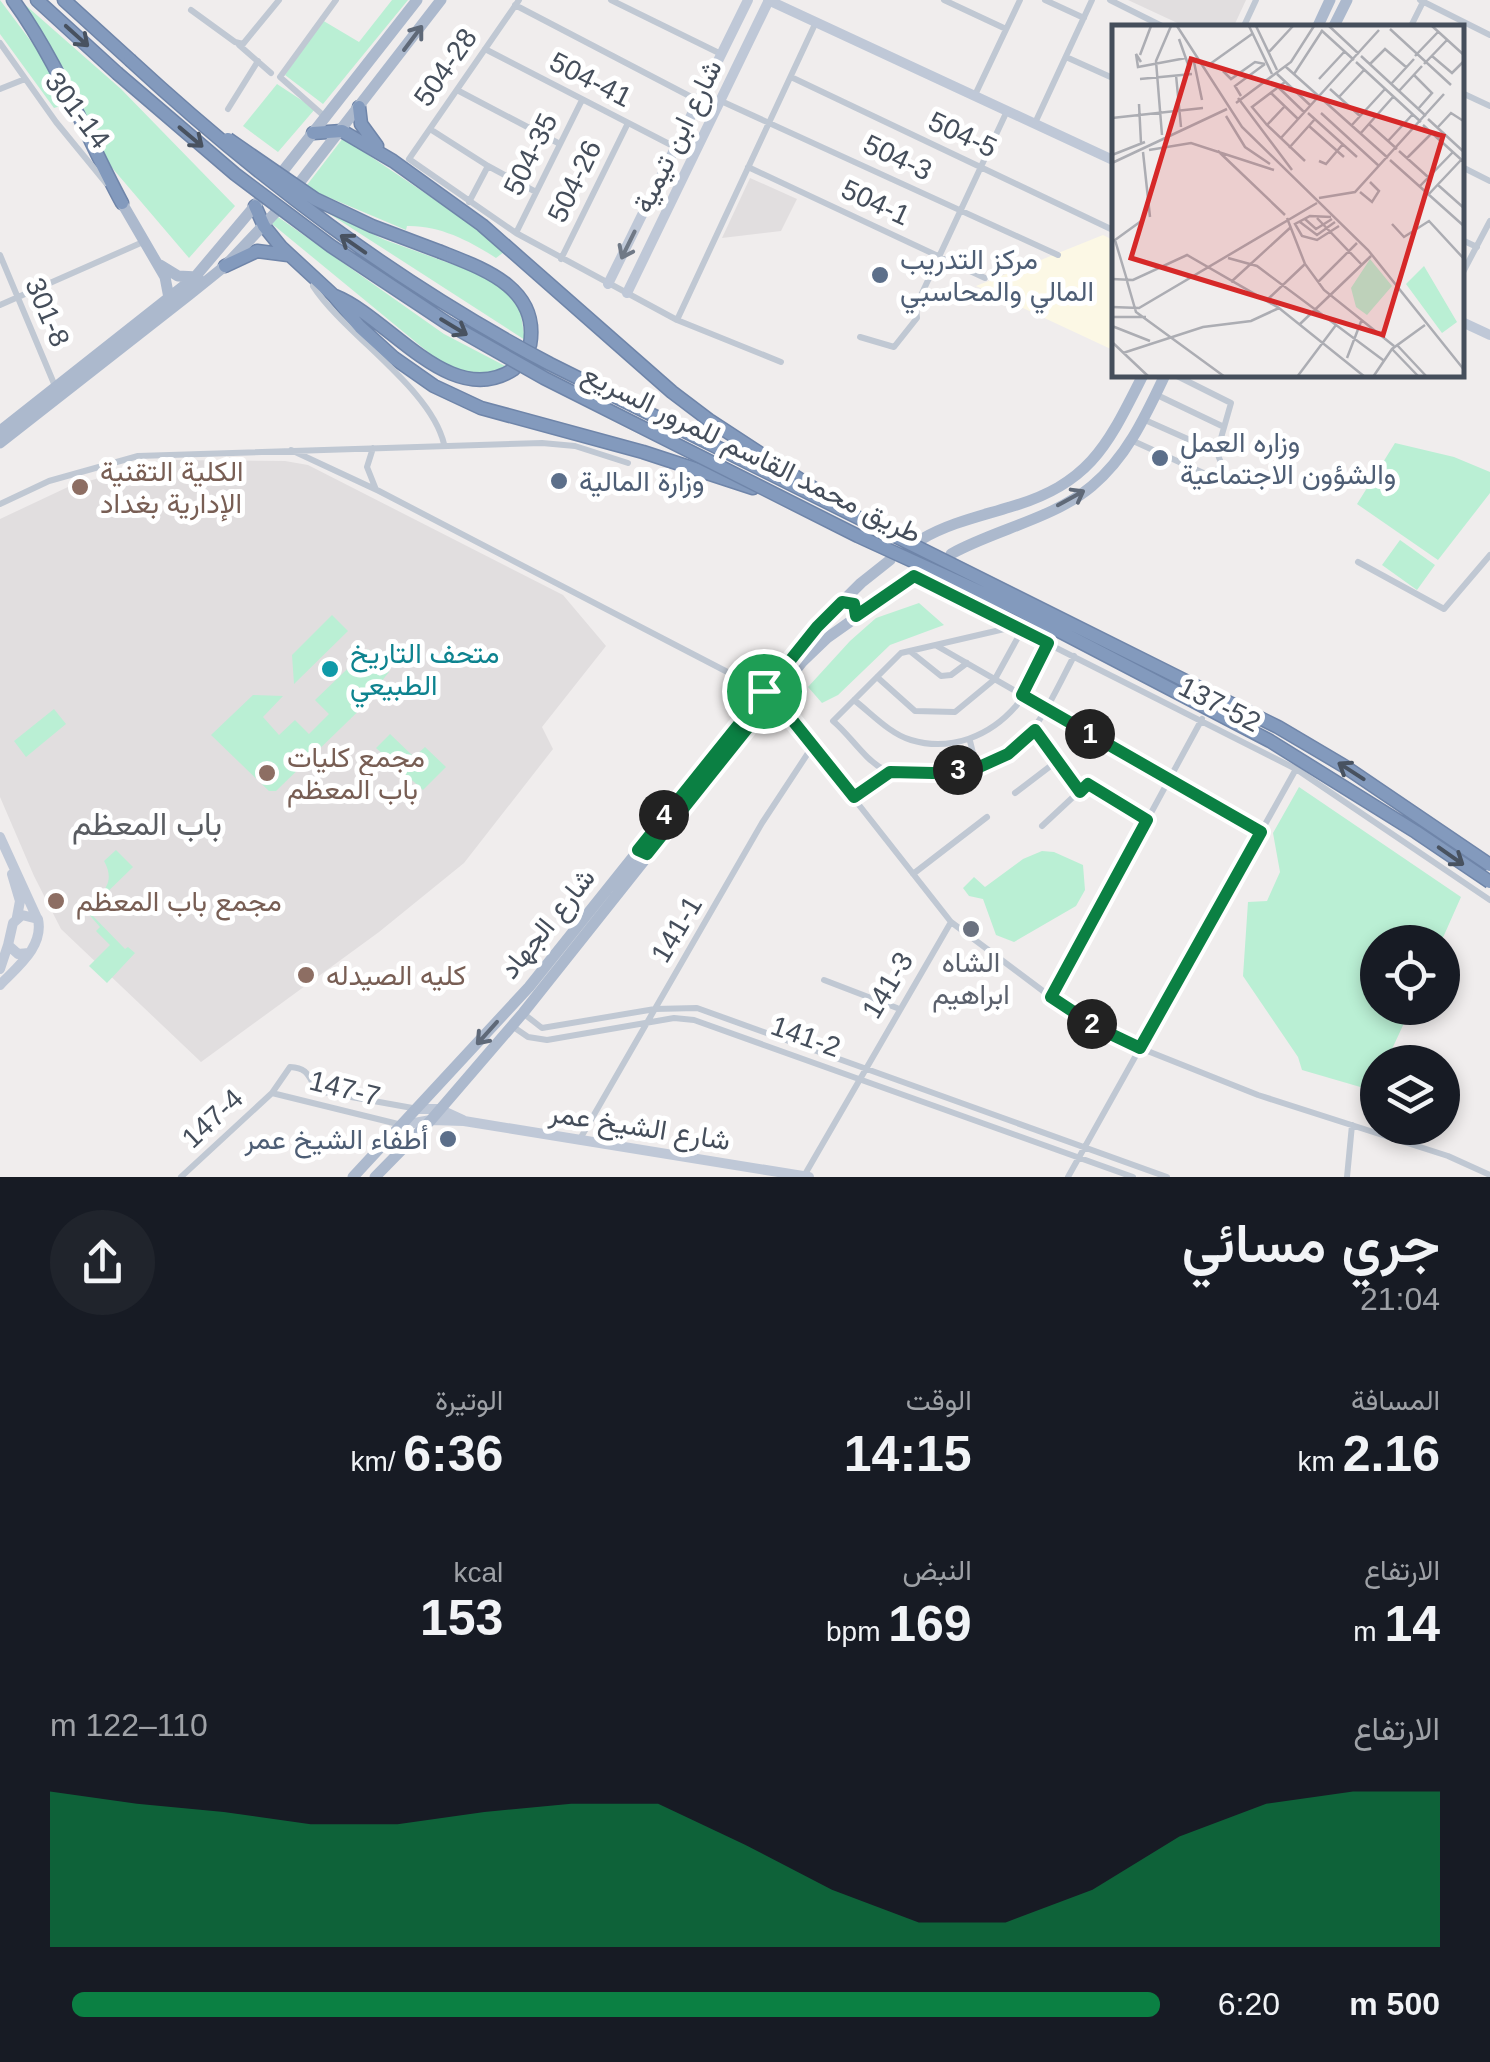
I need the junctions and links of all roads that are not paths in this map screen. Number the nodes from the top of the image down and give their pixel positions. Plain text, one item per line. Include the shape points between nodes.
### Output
1 (13, 0) edge
2 (37, 0) edge
3 (64, 0) edge
4 (279, 0) edge
5 (336, 0) edge
6 (418, 0) edge
7 (441, 0) edge
8 (610, 0) edge
9 (748, 0) edge
10 (769, 0) edge
11 (944, 0) edge
12 (1020, 0) edge
13 (1045, 0) edge
14 (1092, 0) edge
15 (1110, 0) edge
16 (1256, 0) edge
17 (1330, 0) edge
18 (1347, 0) edge
19 (1421, 1) edge
20 (517, 3) edge
21 (191, 10) dead end
22 (1084, 18) junction
23 (816, 22) junction
24 (1160, 25) edge
25 (1244, 25) edge
26 (1318, 25) edge
27 (1334, 25) edge
28 (1411, 25) edge
29 (1006, 29) junction
30 (1490, 34) edge
31 (0, 43) edge
32 (238, 44) junction
33 (485, 49) junction
34 (376, 54) junction
35 (721, 54) junction
36 (1066, 56) junction
37 (258, 62) junction
38 (392, 66) junction
39 (271, 72) dead end
40 (791, 77) junction
41 (25, 78) junction
42 (1112, 78) edge
43 (0, 89) edge
44 (457, 90) junction
45 (1465, 94) edge
46 (974, 96) junction
47 (582, 100) junction
48 (720, 100) junction
49 (698, 101) junction
50 (179, 105) junction
51 (359, 106) junction
52 (1490, 106) edge
53 (228, 110) dead end
54 (1007, 111) junction
55 (326, 117) junction
56 (768, 122) junction
57 (628, 123) junction
58 (1035, 124) junction
59 (430, 129) junction
60 (342, 132) junction
61 (314, 133) junction
62 (560, 144) junction
63 (676, 147) junction
64 (1112, 160) edge
65 (393, 162) junction
66 (488, 166) junction
67 (748, 167) junction
68 (980, 167) junction
69 (1465, 168) edge
70 (283, 172) dead end
71 (1490, 181) edge
72 (300, 182) dead end
73 (536, 192) junction
74 (469, 202) junction
75 (122, 203) junction
76 (257, 204) joint
77 (960, 210) junction
78 (274, 213) dead end
79 (1490, 221) edge
80 (264, 226) junction
81 (1112, 230) edge
82 (516, 233) junction
83 (1465, 241) edge
84 (143, 242) junction
85 (1477, 247) junction
86 (1058, 254) dead end
87 (0, 255) edge
88 (291, 256) junction
89 (939, 257) junction
90 (561, 259) junction
91 (157, 263) junction
92 (225, 266) junction
93 (1465, 269) edge
94 (196, 277) junction
95 (984, 278) dead end
96 (316, 280) junction
97 (617, 288) junction
98 (333, 295) junction
99 (17, 298) junction
100 (169, 298) junction
101 (0, 305) edge
102 (676, 320) junction
103 (1465, 323) edge
104 (1490, 335) edge
105 (860, 338) dead end
106 (530, 345) dead end
107 (781, 362) dead end
108 (514, 370) dead end
109 (1141, 378) edge
110 (1164, 378) edge
111 (1180, 378) edge
112 (56, 387) junction
113 (1156, 394) junction
114 (1144, 419) junction
115 (1224, 427) junction
116 (0, 431) edge
117 (1131, 440) junction
118 (0, 443) edge
119 (444, 444) junction
120 (378, 446) junction
121 (290, 450) junction
122 (1217, 452) junction
123 (628, 463) dead end
124 (379, 492) junction
125 (783, 498) junction
126 (0, 504) edge
127 (1016, 506) junction
128 (842, 507) junction
129 (1021, 524) junction
130 (922, 539) dead end
131 (951, 554) dead end
132 (1490, 555) edge
133 (890, 560) dead end
134 (1358, 562) dead end
135 (916, 574) joint
136 (842, 602) junction
137 (856, 616) junction
138 (1018, 628) junction
139 (1048, 643) junction
140 (936, 645) junction
141 (910, 651) junction
142 (1074, 656) junction
143 (967, 663) junction
144 (876, 678) junction
145 (995, 679) junction
146 (768, 693) junction
147 (1022, 695) junction
148 (854, 700) junction
149 (1047, 709) junction
150 (1202, 719) junction
151 (1035, 730) junction
152 (970, 741) junction
153 (814, 744) junction
154 (1057, 761) junction
155 (977, 768) junction
156 (1296, 769) junction
157 (890, 772) junction
158 (1169, 779) junction
159 (1080, 792) junction
160 (1015, 794) dead end
161 (854, 797) junction
162 (987, 817) dead end
163 (1147, 820) junction
164 (1042, 826) dead end
165 (1261, 832) junction
166 (2, 841) edge
167 (642, 852) junction
168 (1490, 865) edge
169 (913, 874) junction
170 (1490, 882) edge
171 (1490, 900) edge
172 (17, 917) junction
173 (38, 920) junction
174 (950, 922) junction
175 (8, 945) junction
176 (29, 953) junction
177 (0, 969) edge
178 (824, 980) dead end
179 (0, 986) edge
180 (1051, 997) junction
181 (654, 1008) junction
182 (898, 1009) junction
183 (523, 1013) junction
184 (646, 1023) junction
185 (512, 1026) junction
186 (1140, 1048) junction
187 (865, 1066) junction
188 (858, 1079) junction
189 (272, 1093) junction
190 (439, 1108) junction
191 (419, 1109) junction
192 (430, 1120) junction
193 (464, 1121) junction
194 (403, 1125) junction
195 (1352, 1125) junction
196 (580, 1139) junction
197 (1083, 1148) junction
198 (1078, 1159) junction
199 (1490, 1175) edge
200 (806, 1176) edge
201 (181, 1177) edge
202 (353, 1177) edge
203 (374, 1177) edge
204 (1068, 1177) edge
205 (1132, 1177) edge
206 (1167, 1177) edge
207 (1347, 1177) edge

1 - 75 highway via 54,64
2 -> 125 highway, طريق محمد القاسم للمرور السريع, bridge via 235,174 446,324
3 - 50 highway, طريق محمد القاسم للمرور السريع, bridge
4 - 32 street via 248,42
5 - 55 street via 280,77
6 - 34 main road
38 -> 7 main road
8 - 35 street
9 - 35 street, شارع ابن تيمية
10 - 23 street
10 - 48 street, شارع ابن تيمية
11 - 29 street
12 - 29 street
13 - 22 street
14 - 22 street
15 - 24 street
16 - 25 street
17 - 26 main road
18 - 27 main road
19 - 28 street
19 - 30 street
20 - 33 street, 504-28
20 - 49 street
21 - 32 street
22 - 36 street
23 - 40 street
23 - 46 street
29 - 46 street
31 - 41 street, 301-14
32 - 37 street
33 - 44 street, 504-28
33 - 47 street, 504-41
34 - 38 main road
34 - 55 main road
35 - 49 street, شارع ابن تيمية
36 - 42 street
36 - 58 street
37 - 39 street
37 - 53 street
38 - 51 main road
40 - 56 street
40 - 68 street, 504-5
41 - 43 street
41 - 75 street, 301-14
44 - 59 street, 504-28
44 - 62 street
45 - 52 street
46 - 54 street
47 - 57 street, 504-41
47 - 62 street, 504-35
48 - 56 street, 504-3
48 - 97 street, شارع ابن تيمية
49 - 63 street, شارع ابن تيمية
50 - 106 highway, bridge via 315,199 502,280 530,316
128 -> 50 highway, طريق محمد القاسم للمرور السريع, bridge via 452,310 342,236
51 - 60 main road
51 - 65 highway via 366,134
54 - 58 street
54 - 68 street
55 - 61 main road
56 - 67 street
56 - 77 street, 504-3
57 - 63 street, 504-41
57 - 90 street, 504-26
58 - 64 street
59 - 66 street
59 - 74 street, 504-28 via 409,159
60 - 61 highway
60 - 65 highway
60 - 72 main road
61 - 70 main road
62 - 73 street, 504-35
63 -> 97 street, شارع ابن تيمية
65 - 128 highway, bridge via 482,226 709,420
66 - 73 street
66 - 74 street
67 - 89 street, 504-1
67 - 102 street
68 - 77 street
68 - 81 street, 504-5
69 - 71 street
73 - 82 street, 504-35
74 - 82 street
75 - 84 main road
76 - 80 highway
76 - 94 main road
77 - 86 street, 504-3
77 - 89 street
78 - 80 main road
79 - 85 street
80 - 88 highway
80 - 92 main road
82 - 90 street, 504-35
83 - 85 street
84 - 91 main road
84 - 99 street
85 - 93 street
87 - 99 street, 301-8
88 - 92 highway via 256,251
88 - 96 highway
89 - 95 street, 504-1
89 - 105 street via 916,306 918,318 898,344 890,348
90 - 97 street, 504-35
91 - 94 main road via 178,276
91 - 100 main road
92 - 94 main road
92 - 118 main road
94 - 100 main road
96 - 98 highway
96 - 119 street via 320,296 430,413
97 - 102 street, 504-35
98 - 108 highway via 455,376 483,382
98 - 125 highway, bridge via 394,358 481,408
99 - 101 street
99 - 112 street, 301-8
100 - 112 main road
102 - 107 street, 504-35
103 - 104 street
109 - 127 main road via 1102,451 1076,477
110 - 113 main road
111 - 115 street via 1231,403
112 - 116 main road
113 - 114 main road
113 - 115 street
114 - 117 main road
114 - 122 street
115 - 122 street
117 - 122 street via 1210,476 1221,463
129 -> 117 main road via 1091,487
119 - 120 street
119 - 123 street via 561,444
120 - 121 street
120 - 124 street via 367,467
121 - 124 street
121 - 126 street via 138,456 62,476
124 - 146 street
125 -> 170 highway, طريق محمد القاسم للمرور السريع, bridge via 1013,607 1270,741
127 - 129 main road via 1010,516
127 - 130 main road
168 -> 128 highway, طريق محمد القاسم للمرور السريع, bridge via 1278,728
129 - 131 main road
132 - 134 street via 1444,609
133 - 136 main road, شارع الجهاد
135 - 137 main road, شارع الجهاد
135 - 138 street, 137-52
136 - 137 main road via 854,604
136 - 146 main road, شارع الجهاد
137 - 146 main road, شارع الجهاد
138 - 139 street, 137-52
138 - 140 street
138 - 145 street
139 - 142 street, 137-52
139 - 147 street
140 - 141 street
140 - 143 street
141 - 143 street via 941,676
141 - 144 street
142 - 149 street
142 - 150 street, 137-52
143 - 145 street
144 - 145 street via 915,711 956,712
144 - 148 street
145 - 147 street
146 - 153 street
146 - 167 main road, شارع الجهاد
147 - 149 street
147 - 152 street
148 - 152 street via 910,740
148 - 157 street via 833,721
149 - 151 street
149 - 158 street
150 - 156 street, 137-52
150 - 158 street
151 - 154 street
151 - 155 street via 1008,754
152 - 155 street
153 - 161 street
153 - 181 street, 141-1
154 - 159 street
154 - 160 street
155 - 157 street
156 - 165 street
156 - 171 street, 137-52
157 - 161 street
158 - 163 street
158 - 165 street
159 - 163 street via 1088,784
159 - 164 street
161 - 169 street
162 - 169 street
163 - 180 street
165 - 186 street
166 - 172 street via 20,901
166 - 173 street
167 - 183 main road, شارع الجهاد
167 -> 191 main road, شارع الجهاد
169 - 174 street
172 - 173 street
172 - 175 street
173 - 176 street via 39,936
174 - 180 street
174 - 182 street, 141-3
175 - 176 street
175 - 177 street
176 - 179 street
178 - 182 street
180 - 186 street
181 - 183 street, 141-2 via 542,1028
181 - 184 street, 141-1
181 - 187 street, 141-2 via 697,1008
182 - 187 street, 141-3
183 - 185 main road, شارع الجهاد
184 - 185 street, 141-2 via 547,1040
184 - 188 street, 141-2 via 694,1020
184 - 196 street, 141-1
185 - 190 main road, شارع الجهاد
186 - 195 street
186 - 197 street
187 - 188 street, 141-3
187 - 197 street, 141-2
188 - 198 street, 141-2
188 - 200 street, 141-3
189 - 191 street, 147-7 via 290,1068 300,1068 318,1091
189 - 194 street, 147-7
189 - 201 street, 147-4
190 - 191 street
190 - 192 main road, شارع الجهاد
190 - 193 street, شارع الشيخ عمر
191 - 194 main road, شارع الجهاد
192 - 193 street, شارع الشيخ عمر
192 - 194 street, شارع الشيخ عمر
192 - 203 main road, شارع الجهاد
193 - 196 street, شارع الشيخ عمر
194 - 202 main road, شارع الجهاد
195 - 199 street
195 - 207 street
196 - 200 street, شارع الشيخ عمر
197 - 198 street
197 - 206 street, 141-2
198 - 204 street
198 - 205 street, 141-2

